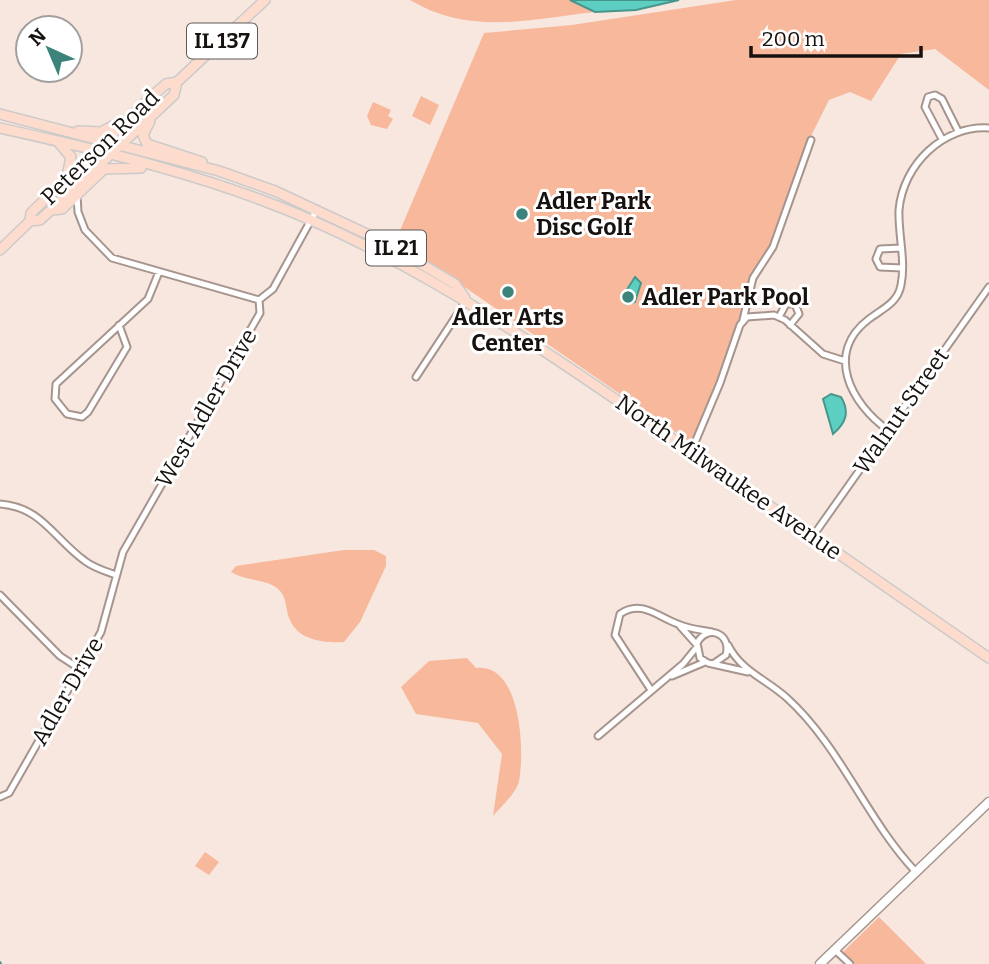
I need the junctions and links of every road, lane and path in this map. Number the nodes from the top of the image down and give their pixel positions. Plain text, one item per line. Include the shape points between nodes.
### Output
1 (265, 0) edge
2 (177, 82) junction
3 (151, 97) junction
4 (158, 110) junction
5 (0, 114) edge
6 (0, 128) edge
7 (989, 128) edge
8 (958, 131) junction
9 (67, 132) junction
10 (942, 139) junction
11 (811, 140) dead end
12 (58, 142) junction
13 (104, 142) junction
14 (118, 146) junction
15 (94, 152) junction
16 (108, 156) junction
17 (146, 165) junction
18 (219, 172) junction
19 (66, 179) junction
20 (77, 194) junction
21 (63, 208) junction
22 (317, 209) junction
23 (51, 210) junction
24 (78, 212) junction
25 (311, 220) junction
26 (30, 221) junction
27 (901, 248) junction
28 (0, 250) edge
29 (902, 268) junction
30 (159, 272) junction
31 (989, 287) edge
32 (467, 299) junction
33 (259, 300) junction
34 (779, 317) junction
35 (743, 320) junction
36 (790, 325) junction
37 (119, 326) junction
38 (845, 361) junction
39 (416, 377) dead end
40 (888, 430) junction
41 (691, 452) junction
42 (0, 504) edge
43 (813, 536) junction
44 (116, 575) junction
45 (0, 595) edge
46 (678, 624) junction
47 (712, 632) junction
48 (728, 645) junction
49 (696, 647) junction
50 (989, 658) edge
51 (706, 662) junction
52 (713, 664) junction
53 (80, 669) junction
54 (754, 674) junction
55 (660, 683) junction
56 (651, 690) junction
57 (598, 736) dead end
58 (0, 797) edge
59 (989, 802) edge
60 (916, 872) junction
61 (835, 950) junction
62 (820, 964) edge
63 (850, 964) edge

1 - 2 main road, IL 137
2 - 3 main road, Peterson Road / IL 137 via 166,84
2 - 4 main road, IL 137 via 174,95
3 - 9 main road via 143,98 108,130
3 - 13 main road, Peterson Road / IL 137
4 - 14 main road, IL 137
4 - 18 main road via 144,132 147,144 207,163
5 - 9 main road, North Milwaukee Avenue / IL 21
6 - 12 main road, North Milwaukee Avenue / IL 21
7 - 8 street
8 - 10 street
8 - 10 street via 942,99 931,95 925,107
9 - 13 main road, North Milwaukee Avenue / IL 21
10 - 27 street via 921,158 906,183 899,208
11 - 35 street via 772,247 753,278
12 - 15 main road, North Milwaukee Avenue / IL 21
12 - 19 main road via 71,157
13 - 14 main road, North Milwaukee Avenue / IL 21
13 - 15 main road, Peterson Road / IL 137
14 - 16 main road, IL 137
14 - 18 main road, North Milwaukee Avenue / IL 21
15 - 16 main road, North Milwaukee Avenue / IL 21
15 - 19 main road, Peterson Road / IL 137
16 - 17 main road, North Milwaukee Avenue / IL 21
16 - 23 main road, Peterson Road / IL 137
17 - 20 main road via 104,169
17 - 25 main road, North Milwaukee Avenue / IL 21
18 - 22 main road, North Milwaukee Avenue / IL 21
19 - 26 main road, Peterson Road / IL 137 via 31,213
20 - 21 main road
20 - 24 street
21 - 23 main road
21 - 24 street
22 - 25 street, West Adler Drive
22 - 32 main road, North Milwaukee Avenue / IL 21 via 406,254 454,284
23 - 26 main road, Peterson Road / IL 137 via 40,220
24 - 30 street via 85,230 112,258
25 - 32 main road, North Milwaukee Avenue / IL 21
25 - 33 street, West Adler Drive via 272,289
26 - 28 main road, Peterson Road / IL 137
27 - 29 street
27 - 29 street via 880,249 876,259 880,267
29 - 38 street via 897,298 857,332
30 - 33 street
30 - 37 street via 148,299
31 - 40 street, Walnut Street
32 - 39 street
32 - 41 main road, North Milwaukee Avenue / IL 21
33 - 44 street, West Adler Drive via 260,313 123,552
34 - 35 street via 758,314
34 - 36 street
34 - 36 street via 786,304 795,304 799,314
35 - 41 street
36 - 38 street via 823,354
37 - 37 street via 56,384 55,399 67,414 82,417 88,412 127,347
38 - 40 street via 851,391 867,413
40 - 43 street, Walnut Street
41 - 43 main road, North Milwaukee Avenue / IL 21
42 - 44 street via 33,512 82,559
43 - 50 main road, North Milwaukee Avenue / IL 21
44 - 53 street, Adler Drive via 104,623
45 - 53 street
46 - 47 street
46 - 49 street
46 - 56 street via 642,607 626,609 616,620 615,635
47 - 48 street via 722,635
47 - 49 street via 703,635
48 - 52 street via 726,655
48 - 54 street via 738,663
49 - 51 street
49 - 55 street
51 - 52 street
51 - 55 street
52 - 54 street
53 - 58 street, Adler Drive via 9,793
54 - 60 street via 786,696 808,720 879,828
55 - 56 street
56 - 57 street
59 - 60 main road
60 - 61 main road
61 - 62 main road
61 - 63 street

